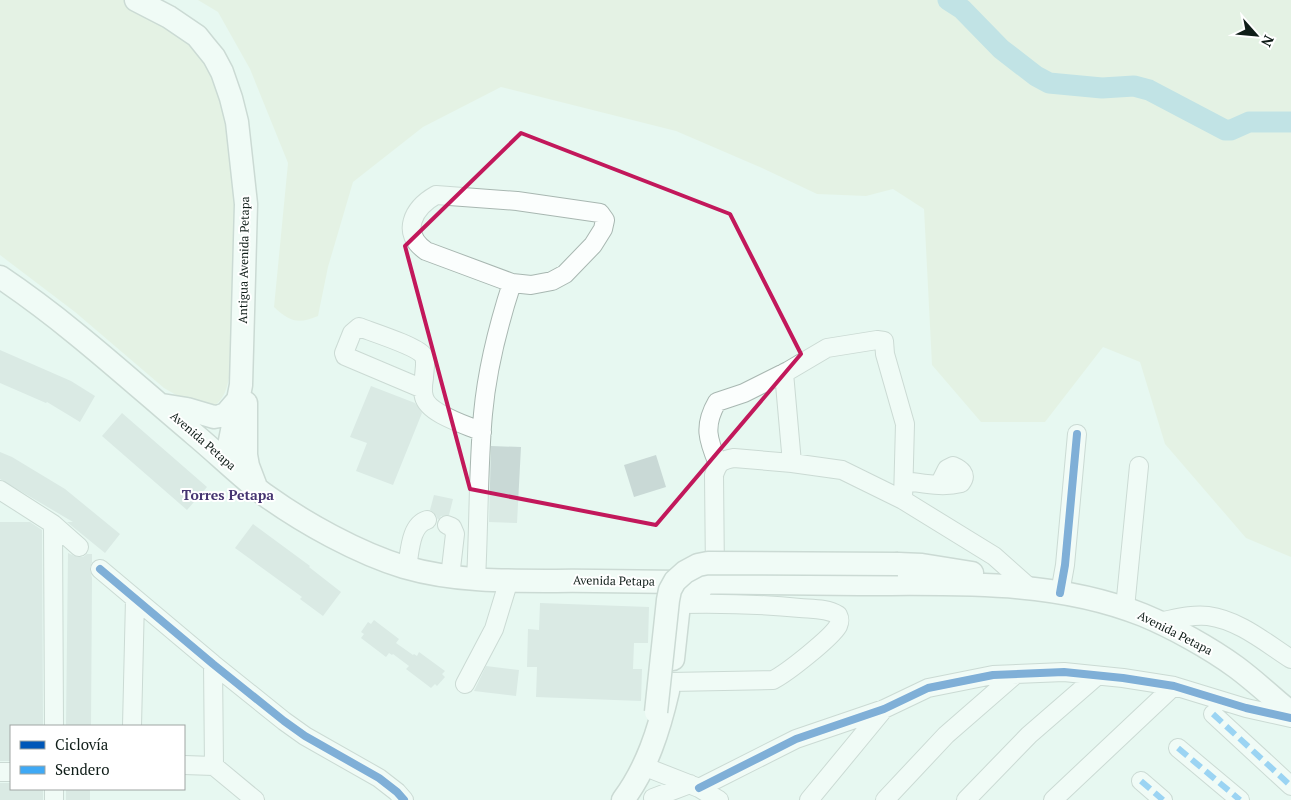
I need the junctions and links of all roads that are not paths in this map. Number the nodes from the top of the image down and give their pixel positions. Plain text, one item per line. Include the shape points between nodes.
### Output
1 (136, 0) edge
2 (0, 277) edge
3 (512, 283) junction
4 (784, 373) junction
5 (423, 389) junction
6 (239, 393) junction
7 (160, 405) junction
8 (482, 432) junction
9 (1077, 434) dead end
10 (226, 461) junction
11 (792, 463) junction
12 (718, 464) junction
13 (1139, 466) dead end
14 (904, 481) junction
15 (939, 485) dead end
16 (257, 488) junction
17 (0, 490) edge
18 (903, 500) junction
19 (428, 520) dead end
20 (53, 524) junction
21 (446, 525) dead end
22 (79, 546) dead end
23 (407, 567) junction
24 (100, 569) dead end
25 (450, 576) junction
26 (476, 578) junction
27 (509, 580) junction
28 (713, 583) junction
29 (998, 586) junction
30 (1030, 588) junction
31 (1060, 593) junction
32 (135, 599) junction
33 (679, 604) junction
34 (1125, 608) junction
35 (1158, 622) junction
36 (1291, 659) edge
37 (213, 664) junction
38 (1016, 674) junction
39 (1097, 676) junction
40 (670, 682) junction
41 (465, 684) dead end
42 (1174, 686) junction
43 (884, 709) junction
44 (1291, 713) edge
45 (1213, 714) dead end
46 (1291, 718) edge
47 (54, 725) edge
48 (132, 725) edge
49 (1178, 748) dead end
50 (647, 758) junction
51 (185, 765) edge
52 (214, 766) junction
53 (1141, 781) dead end
54 (695, 786) junction
55 (1291, 786) edge
56 (653, 798) dead end
57 (255, 800) edge
58 (404, 800) edge
59 (623, 800) edge
60 (719, 800) edge
61 (809, 800) edge
62 (885, 800) edge
63 (966, 800) edge
64 (1054, 800) edge
65 (1163, 800) edge
66 (1240, 800) edge

1 - 6 main road, Antigua Avenida Petapa via 197,36 214,57 231,98 237,122 246,204
2 - 7 main road, Avenida Petapa via 93,346
3 - 3 street via 552,281 565,274 597,239 604,225 604,216 585,210 527,202 436,195 420,207 413,220 412,231 421,247
3 - 8 street via 495,342
4 - 11 street
4 - 12 street via 717,402 711,413 708,439
4 - 14 street via 827,348 867,340 884,342 906,424
5 - 5 street via 425,362 422,354 359,327 353,330 345,356
5 - 8 street via 424,399 433,410
6 - 7 main road via 226,414 214,417
6 - 10 main road, Antigua Avenida Petapa
6 - 16 main road, Antigua Avenida Petapa via 247,407 246,455
7 - 10 main road, Avenida Petapa
8 - 26 street
9 - 31 street
10 - 16 main road, Avenida Petapa
11 - 12 street via 734,458 724,459
11 - 18 street via 842,470
12 - 28 street via 714,475
13 - 34 street
14 - 15 street
14 - 18 street
16 - 23 main road, Avenida Petapa via 304,520 356,548
17 - 20 street
18 - 30 street via 994,556
19 - 23 street via 415,530
20 - 22 street
20 - 47 street
21 - 25 street via 452,527 455,534
23 - 25 main road, Avenida Petapa
24 - 32 street
25 - 26 main road, Avenida Petapa
26 - 27 main road, Avenida Petapa
27 - 28 main road, Avenida Petapa
27 - 41 street via 494,629
28 - 29 main road, Avenida Petapa
28 - 33 main road via 699,589 682,590
29 - 30 main road, Avenida Petapa
29 - 50 main road, bridge via 977,574 922,565 708,563 691,568 674,581 668,600 656,712
30 - 31 main road, Avenida Petapa
31 - 34 main road, Avenida Petapa
32 - 37 street
32 - 48 street
33 - 40 main road
33 - 40 street via 753,604 826,610 840,618 831,634 788,672 774,680
34 - 35 main road, Avenida Petapa
35 - 36 street via 1209,616 1252,634
35 - 44 main road, Avenida Petapa via 1236,667
37 - 52 street
37 - 58 street via 305,736 379,778
38 - 39 street via 1064,672
38 - 43 street via 993,675 928,688
38 - 62 street via 946,735
39 - 42 street
39 - 63 street via 1029,736
40 - 50 main road via 661,721
42 - 46 street
42 - 64 street
43 - 54 street via 796,739
43 - 61 street
45 - 55 street
49 - 66 street
50 - 54 street
50 - 59 main road
51 - 52 street
52 - 57 street
53 - 65 street
54 - 56 street
54 - 60 street

